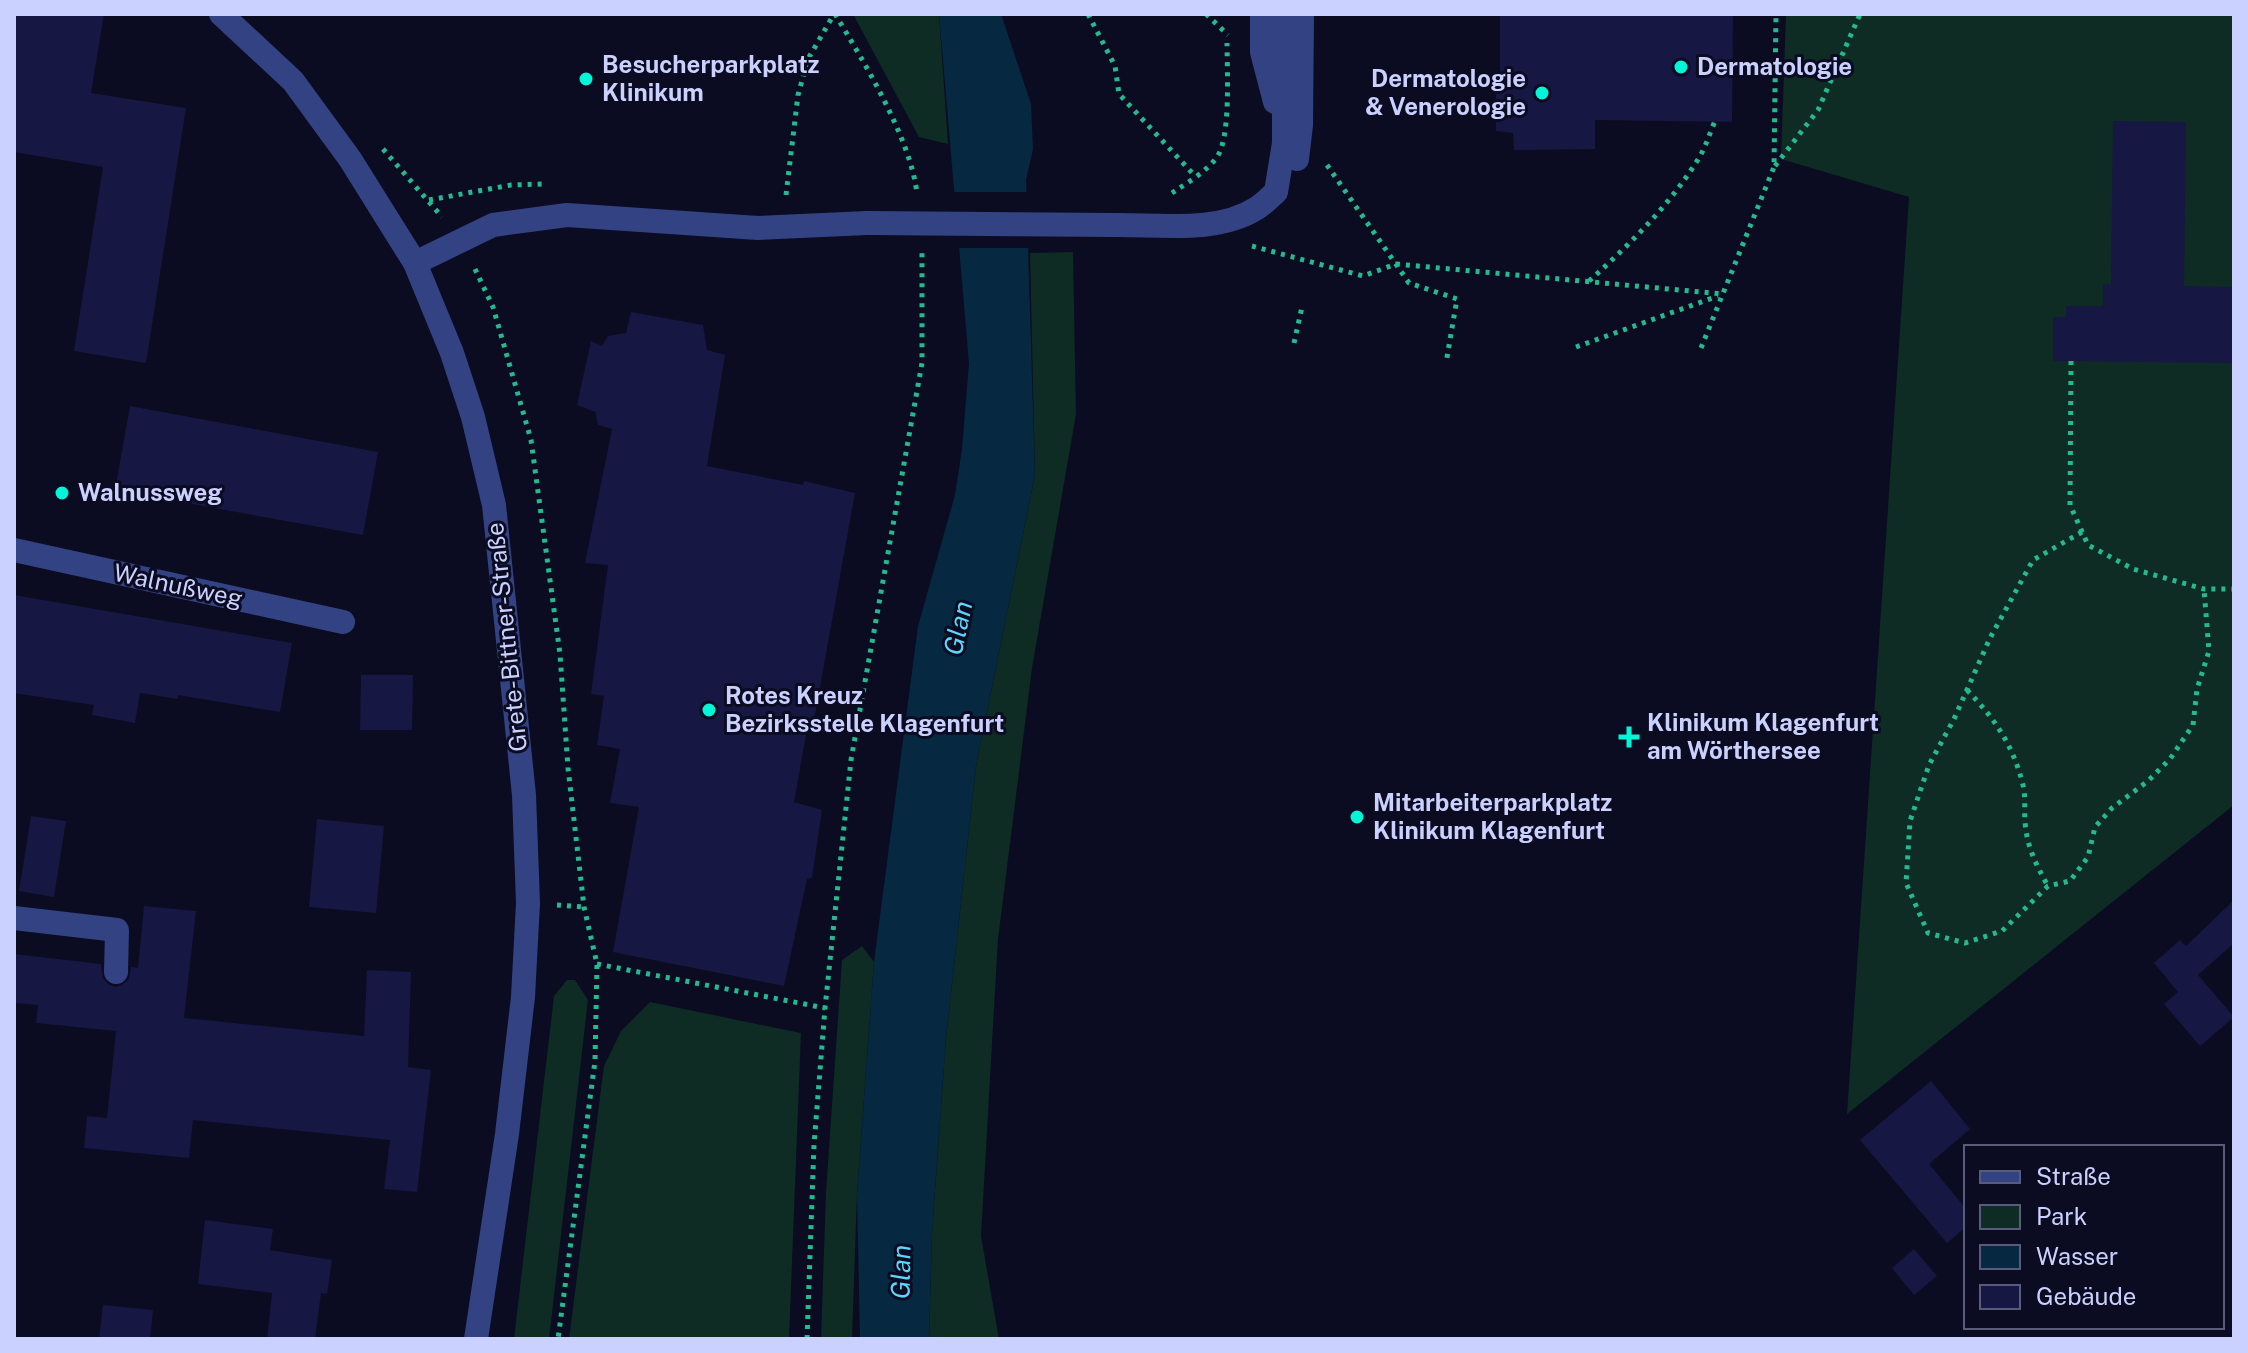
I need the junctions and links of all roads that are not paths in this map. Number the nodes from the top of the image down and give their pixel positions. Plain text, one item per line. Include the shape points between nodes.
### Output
1 (221, 14) edge
2 (1262, 14) edge
3 (1284, 14) edge
4 (1302, 14) edge
5 (1284, 133) junction
6 (1276, 192) junction
7 (415, 263) junction
8 (14, 550) edge
9 (343, 622) dead end
10 (14, 918) edge
11 (116, 972) dead end
12 (476, 1339) edge

1 - 7 street, Grete-Bittner-Straße via 293,81
2 - 5 street via 1262,52
3 - 5 street
4 - 6 street via 1297,158
5 - 6 street
6 - 7 street, bridge via 1256,209 1210,223 758,228 567,215 493,225
7 - 12 street, Grete-Bittner-Straße via 473,417 494,505 524,795 528,903 523,997
8 - 9 street, Walnußweg
10 - 11 street via 117,930

